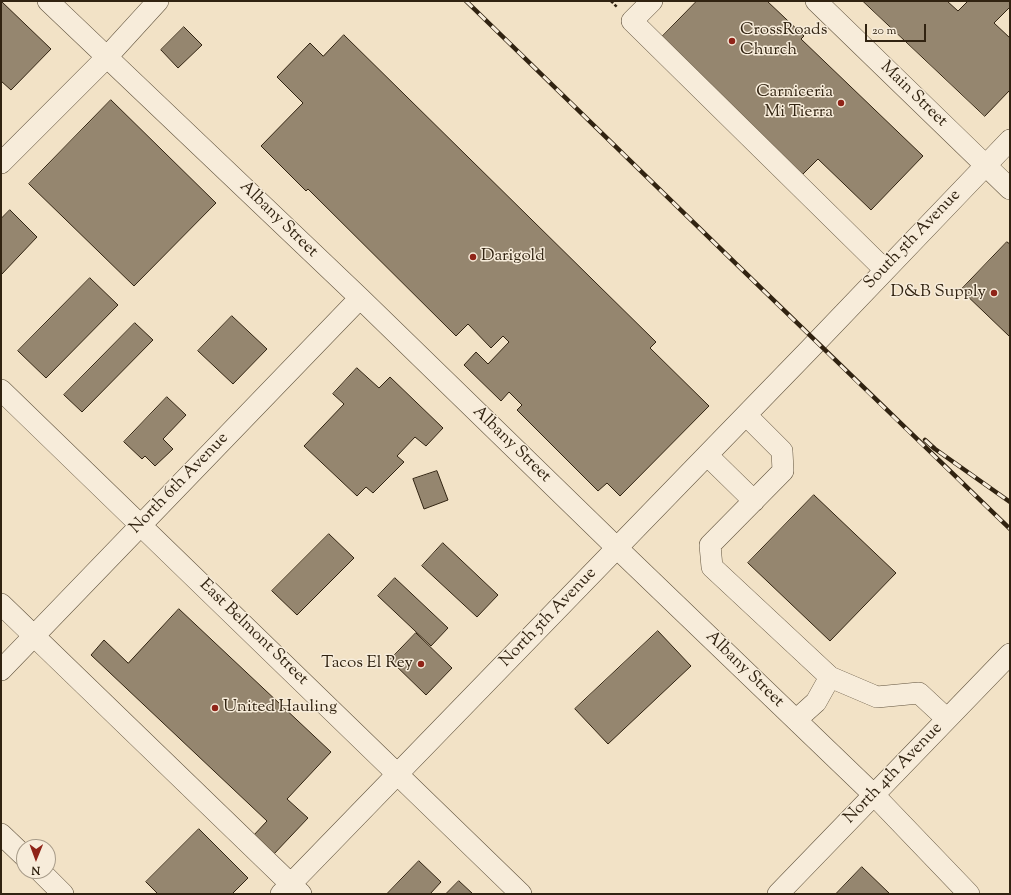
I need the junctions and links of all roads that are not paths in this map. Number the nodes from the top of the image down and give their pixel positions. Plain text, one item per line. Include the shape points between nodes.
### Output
1 (48, 1) edge
2 (158, 1) edge
3 (652, 1) edge
4 (816, 1) edge
5 (106, 58) junction
6 (1010, 140) edge
7 (1, 163) edge
8 (985, 165) junction
9 (1010, 189) edge
10 (885, 270) junction
11 (360, 298) junction
12 (817, 341) joint
13 (1, 390) edge
14 (746, 415) junction
15 (707, 455) junction
16 (754, 501) junction
17 (140, 525) junction
18 (617, 548) junction
19 (1, 604) edge
20 (33, 636) junction
21 (1010, 654) edge
22 (1, 670) edge
23 (830, 677) junction
24 (947, 719) junction
25 (796, 720) junction
26 (398, 774) junction
27 (874, 795) junction
28 (1, 834) edge
29 (16, 848) edge
30 (48, 879) edge
31 (291, 891) edge
32 (63, 894) edge
33 (521, 894) edge
34 (778, 894) edge
35 (969, 894) edge

1 - 5 street, Albany Street
2 - 5 street
3 - 10 street via 632,21
4 - 8 street, Main Street
5 - 7 street
5 - 11 street, Albany Street
6 - 8 street, South 5th Avenue
8 - 9 street, Main Street
8 - 10 street, South 5th Avenue
10 - 12 street, South 5th Avenue
11 - 17 street, North 6th Avenue
11 - 18 street, Albany Street
12 - 14 street, North 5th Avenue
13 - 17 street, East Belmont Street
14 - 15 street, North 5th Avenue
14 - 16 street via 782,451 783,471
15 - 16 street
15 - 18 street, North 5th Avenue
16 - 23 street via 710,545 712,567
17 - 20 street, North 6th Avenue
17 - 26 street, East Belmont Street
18 - 25 street, Albany Street
18 - 26 street, North 5th Avenue
19 - 20 street
20 - 22 street, North 6th Avenue
20 - 31 street
21 - 24 street, North 4th Avenue
23 - 24 street via 877,696 919,693
23 - 25 street via 816,702
24 - 27 street, North 4th Avenue
25 - 27 street, Albany Street
26 - 31 street, North 5th Avenue
26 - 33 street, East Belmont Street
27 - 34 street, North 4th Avenue
27 - 35 street, Albany Street
28 - 29 street
30 - 32 street

